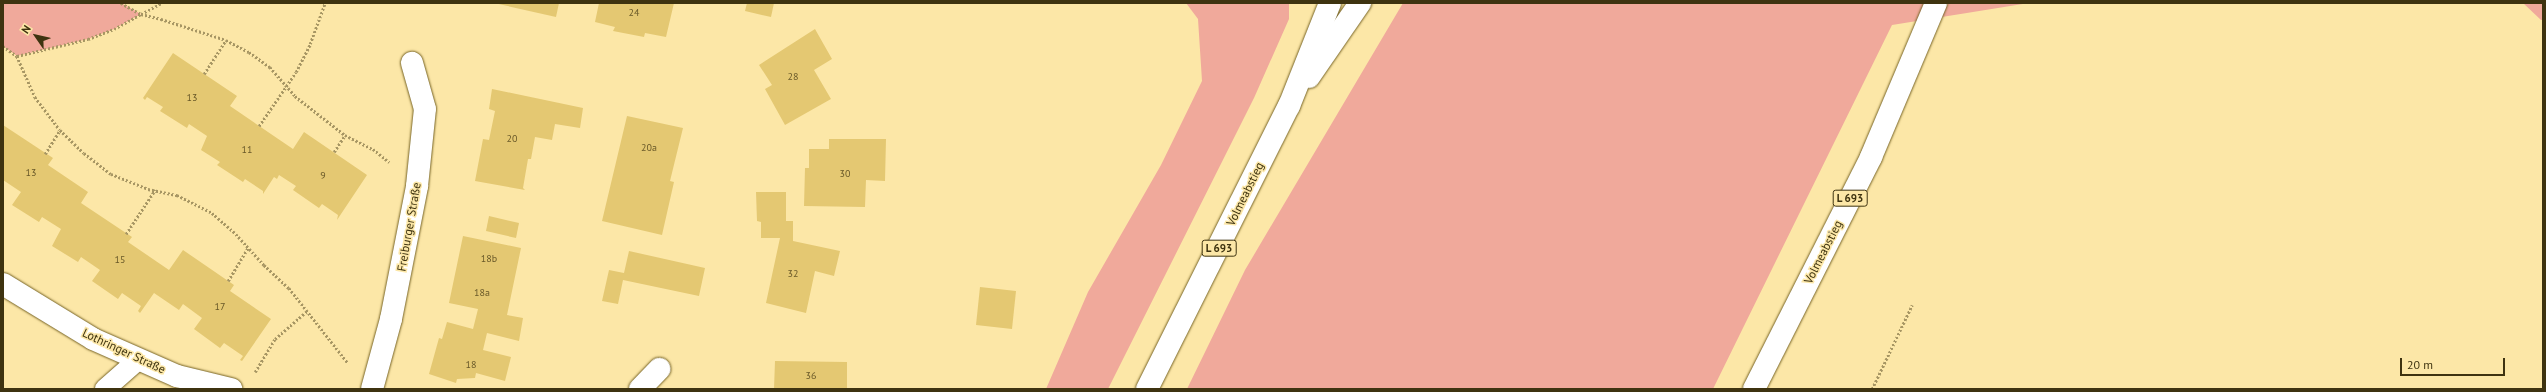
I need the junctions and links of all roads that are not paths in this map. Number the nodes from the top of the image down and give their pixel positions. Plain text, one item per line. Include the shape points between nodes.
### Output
1 (1360, 3) edge
2 (1936, 3) edge
3 (1328, 5) edge
4 (412, 63) dead end
5 (1289, 106) junction
6 (3, 284) edge
7 (139, 359) junction
8 (659, 369) dead end
9 (105, 389) edge
10 (231, 389) edge
11 (372, 389) edge
12 (640, 389) edge
13 (1147, 389) edge
14 (1754, 389) edge

1 - 5 main road, Volmeabstieg / L 693
2 - 14 main road, Volmeabstieg / L 693 via 1871,157
3 - 5 main road, Volmeabstieg / L 693
4 - 11 main road, Freiburger Straße via 425,109 418,186 391,319
5 - 13 main road, Volmeabstieg / L 693
6 - 7 main road, Lothringer Straße via 93,339
7 - 9 lane
7 - 10 main road, Lothringer Straße via 177,376
8 - 12 main road

